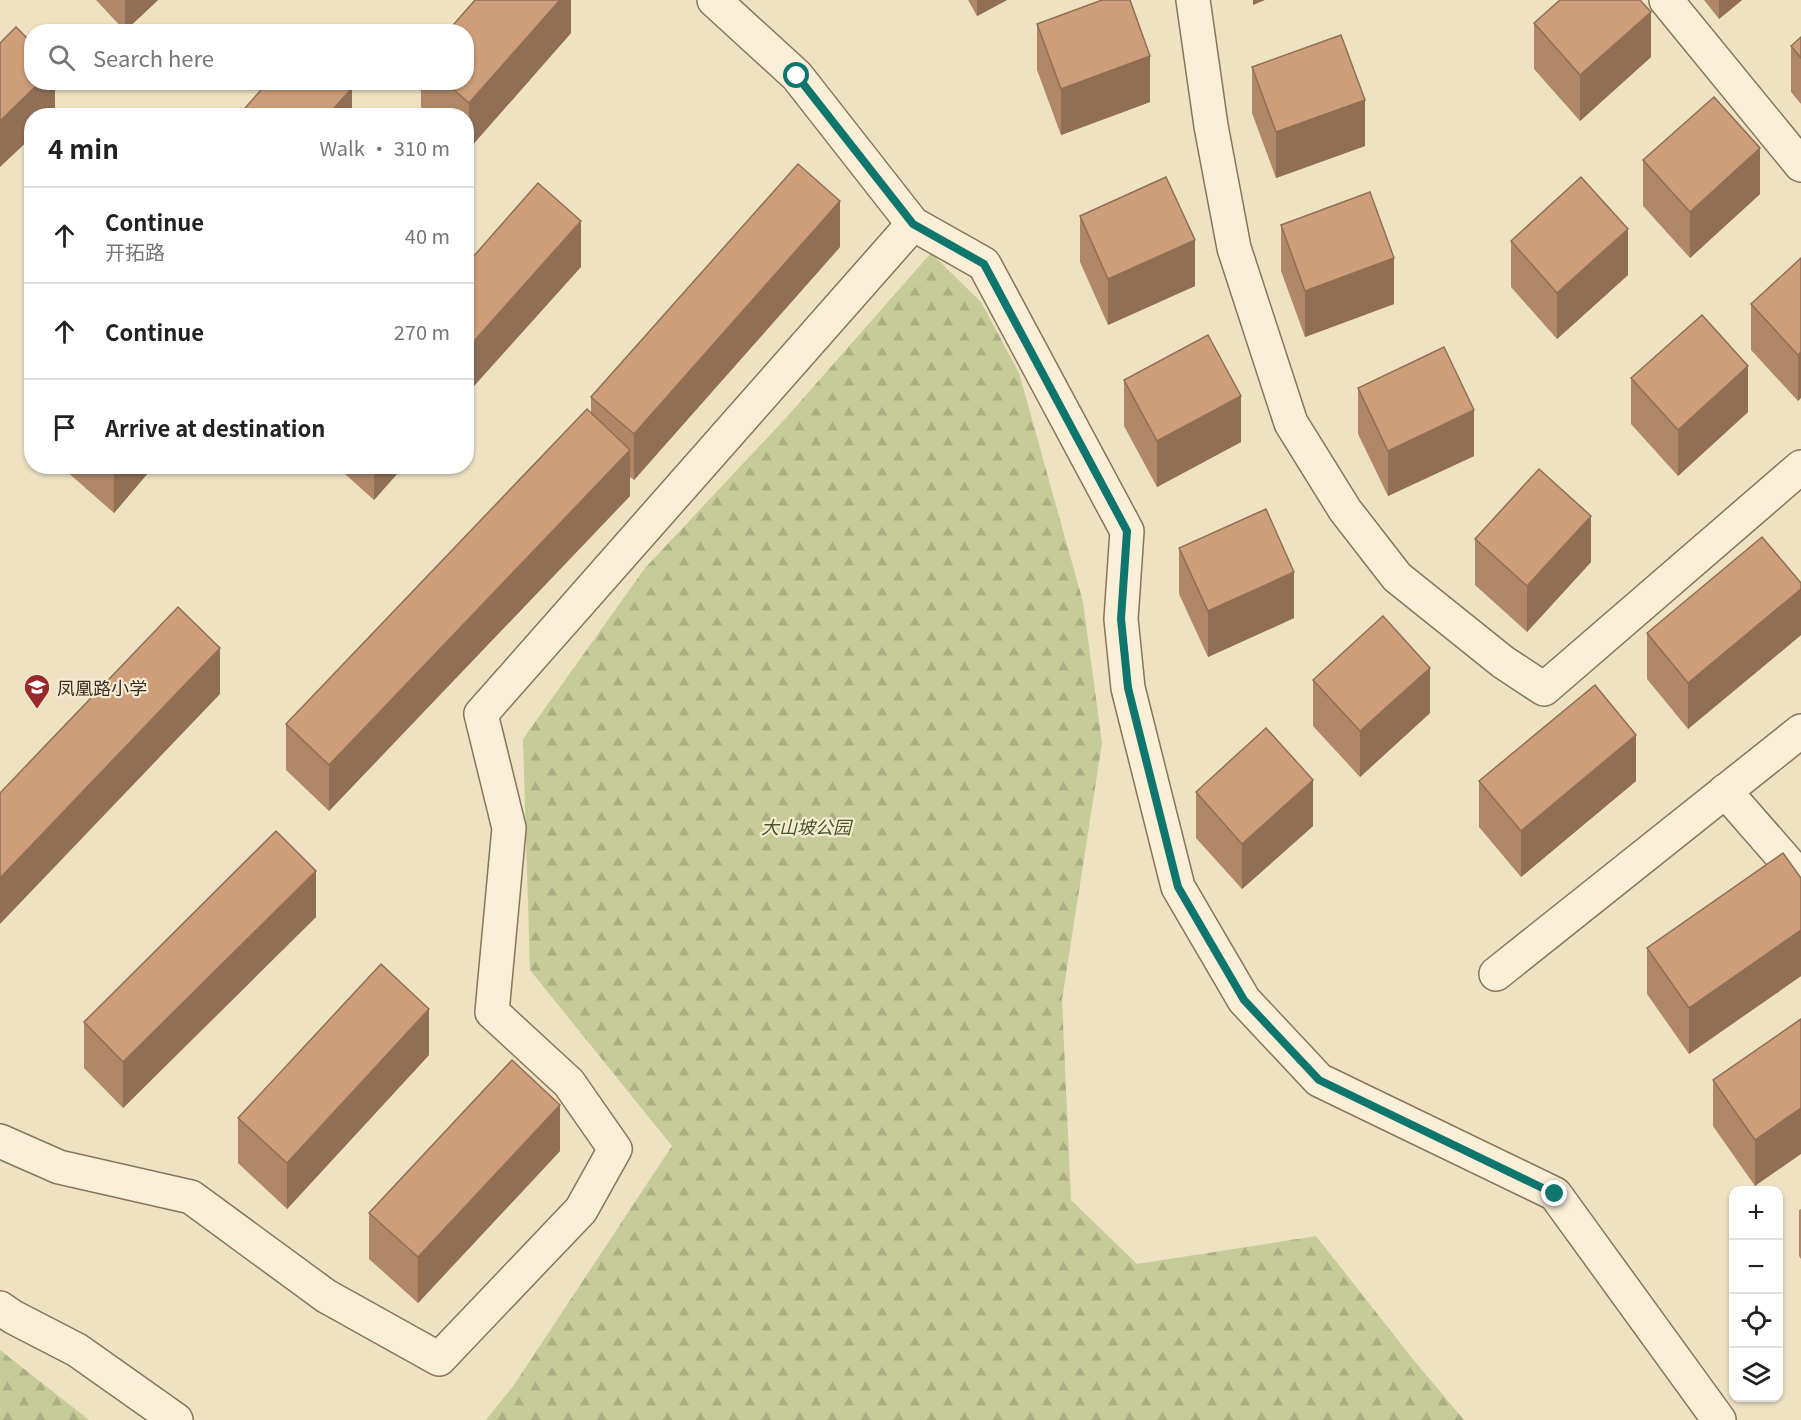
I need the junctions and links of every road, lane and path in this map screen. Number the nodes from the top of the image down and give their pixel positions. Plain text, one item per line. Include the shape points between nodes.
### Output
1 (714, 0) edge
2 (1193, 0) edge
3 (1666, 0) edge
4 (1801, 165) edge
5 (913, 224) junction
6 (1801, 467) edge
7 (1801, 731) edge
8 (1725, 791) junction
9 (1801, 878) edge
10 (1496, 974) dead end
11 (0, 1141) edge
12 (0, 1308) edge
13 (176, 1420) edge
14 (1719, 1420) edge

1 - 5 street via 797,76
2 - 6 street via 1210,126 1234,248 1291,423 1345,510 1397,577 1503,662 1544,689
3 - 4 street
5 - 11 street via 481,714 509,828 492,1012 569,1083 615,1149 581,1210 439,1359 326,1296 191,1197 59,1167
5 - 14 street via 984,264 1127,531 1121,619 1128,688 1178,887 1244,1000 1319,1080 1555,1194
7 - 8 street
8 - 9 street
8 - 10 street
12 - 13 street via 77,1350

